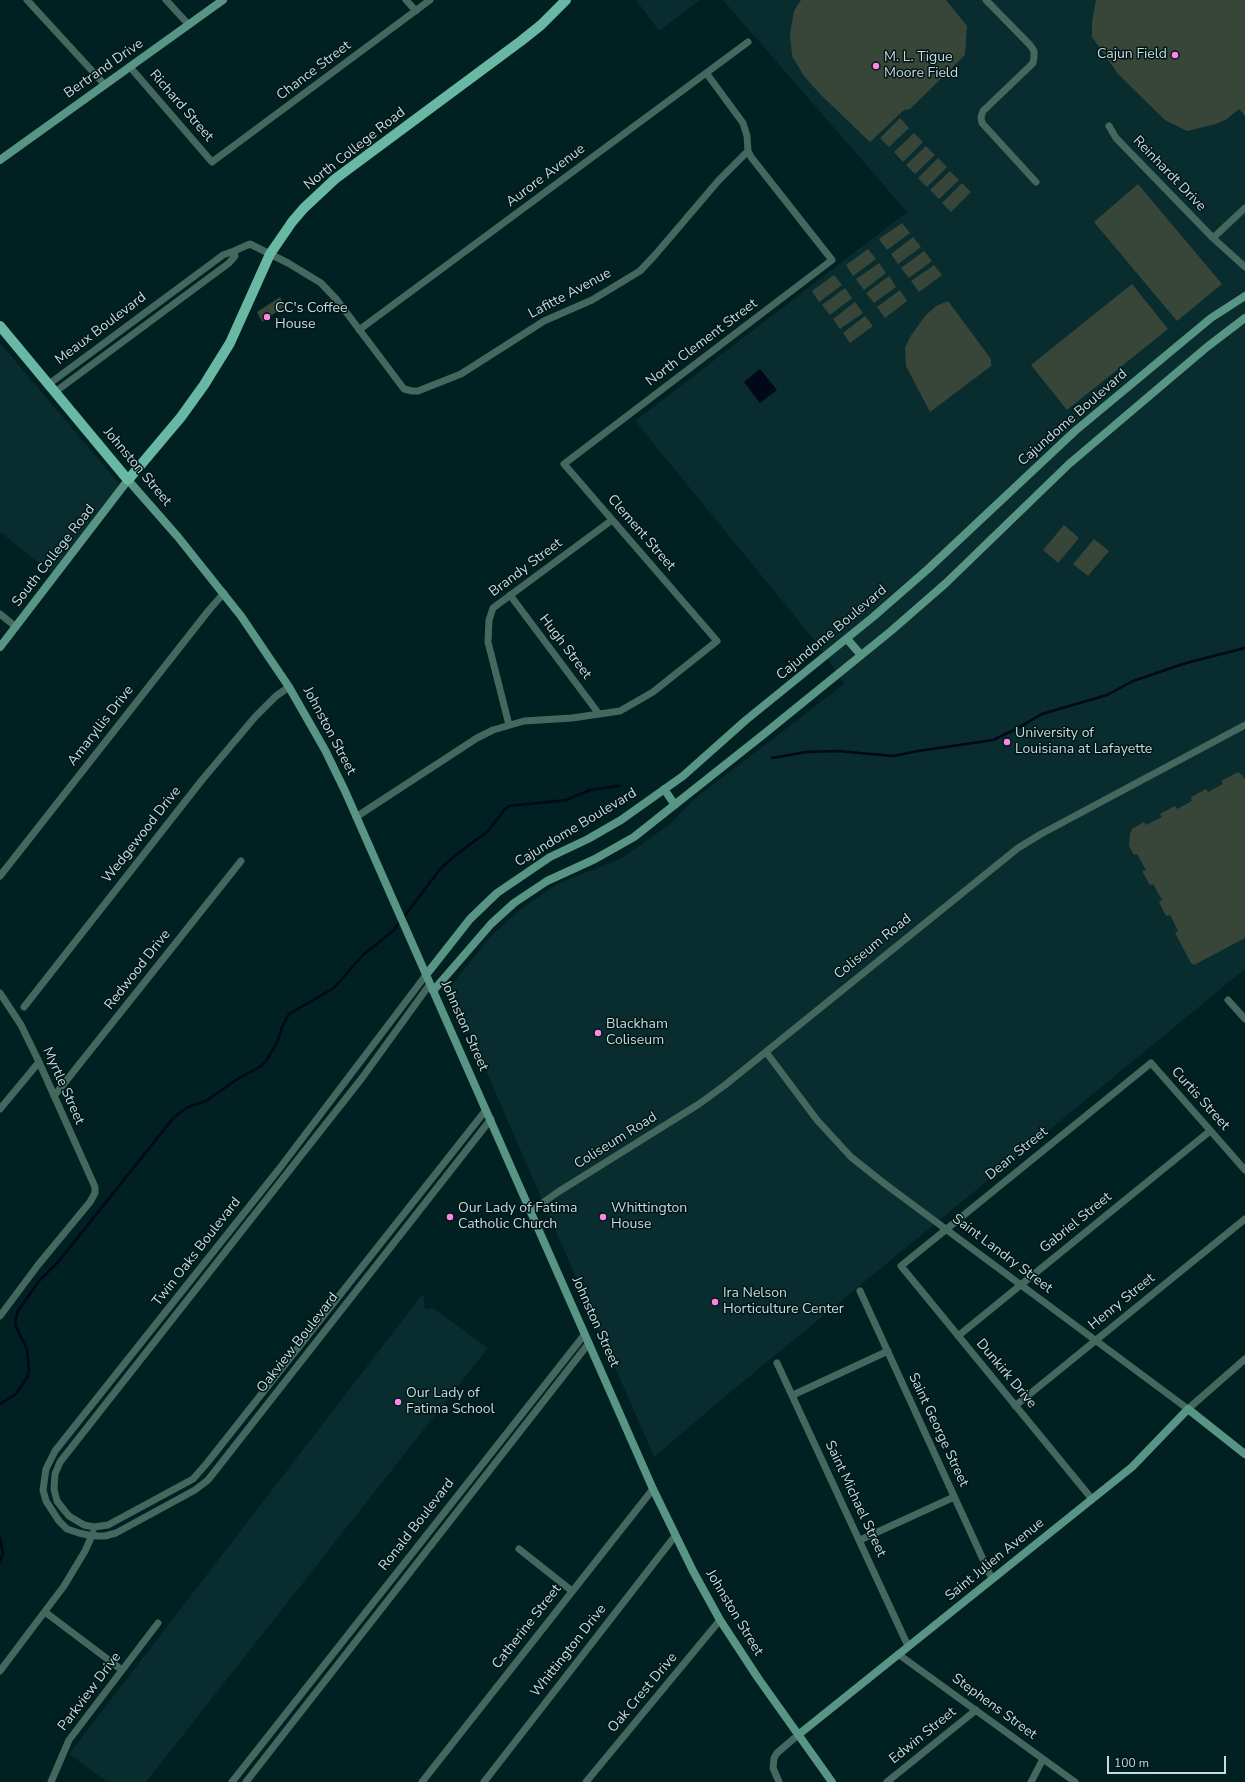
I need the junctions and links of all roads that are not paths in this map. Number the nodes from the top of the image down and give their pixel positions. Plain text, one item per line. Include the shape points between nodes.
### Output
1 (26, 0) edge
2 (166, 0) edge
3 (223, 0) edge
4 (406, 0) edge
5 (430, 0) edge
6 (566, 0) edge
7 (986, 0) edge
8 (416, 11) junction
9 (189, 24) junction
10 (748, 42) dead end
11 (130, 67) junction
12 (707, 74) junction
13 (105, 85) junction
14 (1110, 126) dead end
15 (748, 151) junction
16 (0, 160) edge
17 (212, 162) joint
18 (1036, 182) dead end
19 (1245, 208) edge
20 (1213, 238) junction
21 (234, 251) junction
22 (270, 254) junction
23 (1245, 267) edge
24 (169, 295) junction
25 (1245, 296) edge
26 (176, 303) junction
27 (1245, 318) edge
28 (0, 326) edge
29 (359, 330) junction
30 (52, 388) junction
31 (412, 391) joint
32 (587, 446) joint
33 (128, 480) junction
34 (612, 520) junction
35 (224, 593) junction
36 (510, 595) junction
37 (0, 614) edge
38 (16, 627) junction
39 (847, 639) junction
40 (0, 647) edge
41 (861, 655) junction
42 (289, 687) junction
43 (599, 714) junction
44 (509, 725) junction
45 (1245, 725) edge
46 (664, 789) junction
47 (676, 805) junction
48 (356, 817) junction
49 (241, 861) dead end
50 (0, 876) edge
51 (426, 975) junction
52 (432, 988) junction
53 (0, 993) edge
54 (1228, 1000) dead end
55 (24, 1007) dead end
56 (1245, 1019) edge
57 (766, 1052) junction
58 (39, 1062) junction
59 (1150, 1063) joint
60 (54, 1096) junction
61 (0, 1109) edge
62 (486, 1110) junction
63 (491, 1119) junction
64 (1210, 1131) junction
65 (1245, 1170) edge
66 (531, 1211) junction
67 (1245, 1219) edge
68 (946, 1229) junction
69 (901, 1266) joint
70 (1021, 1285) junction
71 (860, 1291) dead end
72 (0, 1316) edge
73 (585, 1334) junction
74 (958, 1336) junction
75 (1095, 1340) junction
76 (589, 1343) junction
77 (888, 1352) junction
78 (1245, 1359) edge
79 (777, 1363) dead end
80 (793, 1395) junction
81 (1015, 1406) junction
82 (1188, 1409) junction
83 (506, 1433) junction
84 (514, 1440) junction
85 (1245, 1454) edge
86 (653, 1489) junction
87 (954, 1497) junction
88 (1092, 1499) junction
89 (94, 1527) junction
90 (428, 1532) junction
91 (92, 1536) junction
92 (675, 1536) junction
93 (436, 1538) junction
94 (860, 1540) junction
95 (519, 1549) dead end
96 (992, 1579) junction
97 (572, 1591) junction
98 (46, 1612) junction
99 (720, 1620) junction
100 (158, 1623) dead end
101 (350, 1631) junction
102 (359, 1638) junction
103 (908, 1646) junction
104 (898, 1654) junction
105 (122, 1670) junction
106 (0, 1671) edge
107 (976, 1710) junction
108 (270, 1733) junction
109 (798, 1735) junction
110 (279, 1740) junction
111 (1043, 1759) junction
112 (51, 1782) edge
113 (232, 1782) edge
114 (246, 1782) edge
115 (422, 1782) edge
116 (484, 1782) edge
117 (586, 1782) edge
118 (779, 1782) edge
119 (832, 1782) edge
120 (887, 1782) edge
121 (1031, 1782) edge
122 (1075, 1782) edge

1 - 13 street
2 - 9 street
3 - 9 street, Bertrand Drive
4 - 8 street
5 - 8 street, Chance Street
6 - 22 main road, North College Road via 521,41 335,179 304,208
7 - 18 street via 1030,45 1034,57 1033,63 984,111 982,123
8 - 17 street, Chance Street
9 - 11 street, Bertrand Drive
10 - 12 street, Aurore Avenue
11 - 13 street, Bertrand Drive
11 - 17 street, Richard Street
12 - 15 street via 743,123
12 - 29 street, Aurore Avenue
13 - 16 street, Bertrand Drive
14 - 20 street, Reinhardt Drive via 1116,138
15 - 31 street, Lafitte Avenue via 719,180 640,271 592,300 544,321 461,374
15 - 32 street, North Clement Street via 832,260
19 - 20 street
20 - 23 street, Reinhardt Drive
21 - 22 street, Meaux Boulevard via 250,244
21 - 24 street, Meaux Boulevard via 223,255
21 - 26 street, Meaux Boulevard via 235,256 229,263
22 - 29 street, Meaux Boulevard via 321,283
22 - 33 main road, North College Road via 219,363 181,418
24 - 26 street, Meaux Boulevard
24 - 30 street, Meaux Boulevard
25 - 39 street, Cajundome Boulevard via 1211,318 1075,431 928,569
26 - 30 street, Meaux Boulevard
27 - 41 street via 1086,450 946,583
28 - 30 main road, Johnston Street
29 - 31 street, Meaux Boulevard via 404,389
30 - 33 main road, Johnston Street
32 - 34 street, Clement Street via 564,464
33 - 35 street, Johnston Street
33 - 38 street, South College Road
34 - 36 street, Brandy Street
34 - 43 street, Clement Street via 718,641 631,706 614,713
35 - 42 street, Johnston Street
35 - 50 street, Amaryllis Drive
36 - 43 street, Hugh Street
36 - 44 street, Brandy Street via 493,608 489,620 488,642
37 - 38 street
38 - 40 street, South College Road
39 - 41 street
39 - 46 street, Cajundome Boulevard
41 - 47 street
42 - 48 street, Johnston Street via 325,750
42 - 55 street, Wedgewood Drive via 255,717 202,780
43 - 44 street via 532,720
44 - 48 street via 477,738
45 - 57 street, Coliseum Road via 1018,848
46 - 47 street
46 - 51 street, Cajundome Boulevard via 621,820 550,857 502,889 470,919
47 - 52 street via 613,850 547,881 514,903
48 - 51 street, Johnston Street
49 - 60 street, Redwood Drive
51 - 52 street, Johnston Street
51 - 91 street, Twin Oaks Boulevard via 274,1175 49,1460 43,1484 51,1511 67,1529
52 - 62 street, Johnston Street
52 - 89 street, Twin Oaks Boulevard via 60,1462 54,1479 57,1501 69,1516
53 - 58 street, Myrtle Street via 17,1017
54 - 56 street
57 - 66 street, Coliseum Road via 699,1104
57 - 68 street, Saint Landry Street via 817,1120 850,1156
58 - 60 street, Myrtle Street
58 - 61 street
59 - 64 street, Curtis Street
59 - 68 street, Dean Street
60 - 72 street, Myrtle Street via 95,1193
62 - 63 street, Johnston Street
62 - 89 street, Oakview Boulevard via 200,1472 184,1485 115,1522
63 - 66 street, Johnston Street
63 - 91 street, Oakview Boulevard via 208,1480 124,1530 105,1536
64 - 65 street, Curtis Street
64 - 70 street, Gabriel Street
66 - 73 street, Johnston Street
67 - 75 street, Henry Street
68 - 69 street, Dean Street
68 - 70 street, Saint Landry Street
69 - 74 street, Dunkirk Drive
70 - 74 street, Gabriel Street
70 - 75 street, Saint Landry Street
71 - 77 street, Saint George Street
73 - 76 street, Johnston Street
73 - 83 street, Ronald Boulevard
74 - 81 street, Dunkirk Drive
75 - 81 street, Henry Street
75 - 82 street, Saint Landry Street
76 - 84 street, Ronald Boulevard
76 - 86 street, Johnston Street
77 - 80 street
77 - 87 street, Saint George Street
78 - 82 street, Saint Julien Avenue
79 - 80 street, Saint Michael Street
80 - 94 street, Saint Michael Street
81 - 88 street, Dunkirk Drive
82 - 85 street, Saint Landry Street
82 - 88 street, Saint Julien Avenue via 1132,1467
83 - 84 street
83 - 90 street, Ronald Boulevard
84 - 93 street, Ronald Boulevard
86 - 92 street, Johnston Street
86 - 97 street, Catherine Street
87 - 94 street
87 - 96 street, Saint George Street
88 - 96 street, Saint Julien Avenue
89 - 91 street
90 - 93 street
90 - 101 street, Ronald Boulevard
91 - 98 street via 79,1562
92 - 99 street, Johnston Street
92 - 116 street, Whittington Drive
93 - 102 street, Ronald Boulevard
94 - 103 street, Saint Michael Street
95 - 97 street
96 - 103 street, Saint Julien Avenue
97 - 115 street, Catherine Street
98 - 105 street
98 - 106 street
99 - 109 street, Johnston Street
99 - 117 street, Oak Crest Drive
100 - 105 street, Parkview Drive
101 - 102 street
101 - 108 street, Ronald Boulevard
102 - 110 street, Ronald Boulevard
103 - 104 street, Saint Julien Avenue
104 - 107 street, Stephens Street
104 - 109 street, Saint Julien Avenue
105 - 112 street, Parkview Drive via 69,1740
107 - 111 street, Stephens Street
107 - 120 street, Edwin Street
108 - 110 street
108 - 113 street, Ronald Boulevard
109 - 118 street, Saint Julien Avenue via 774,1758 773,1768
109 - 119 street, Johnston Street
110 - 114 street, Ronald Boulevard
111 - 121 street
111 - 122 street, Stephens Street

